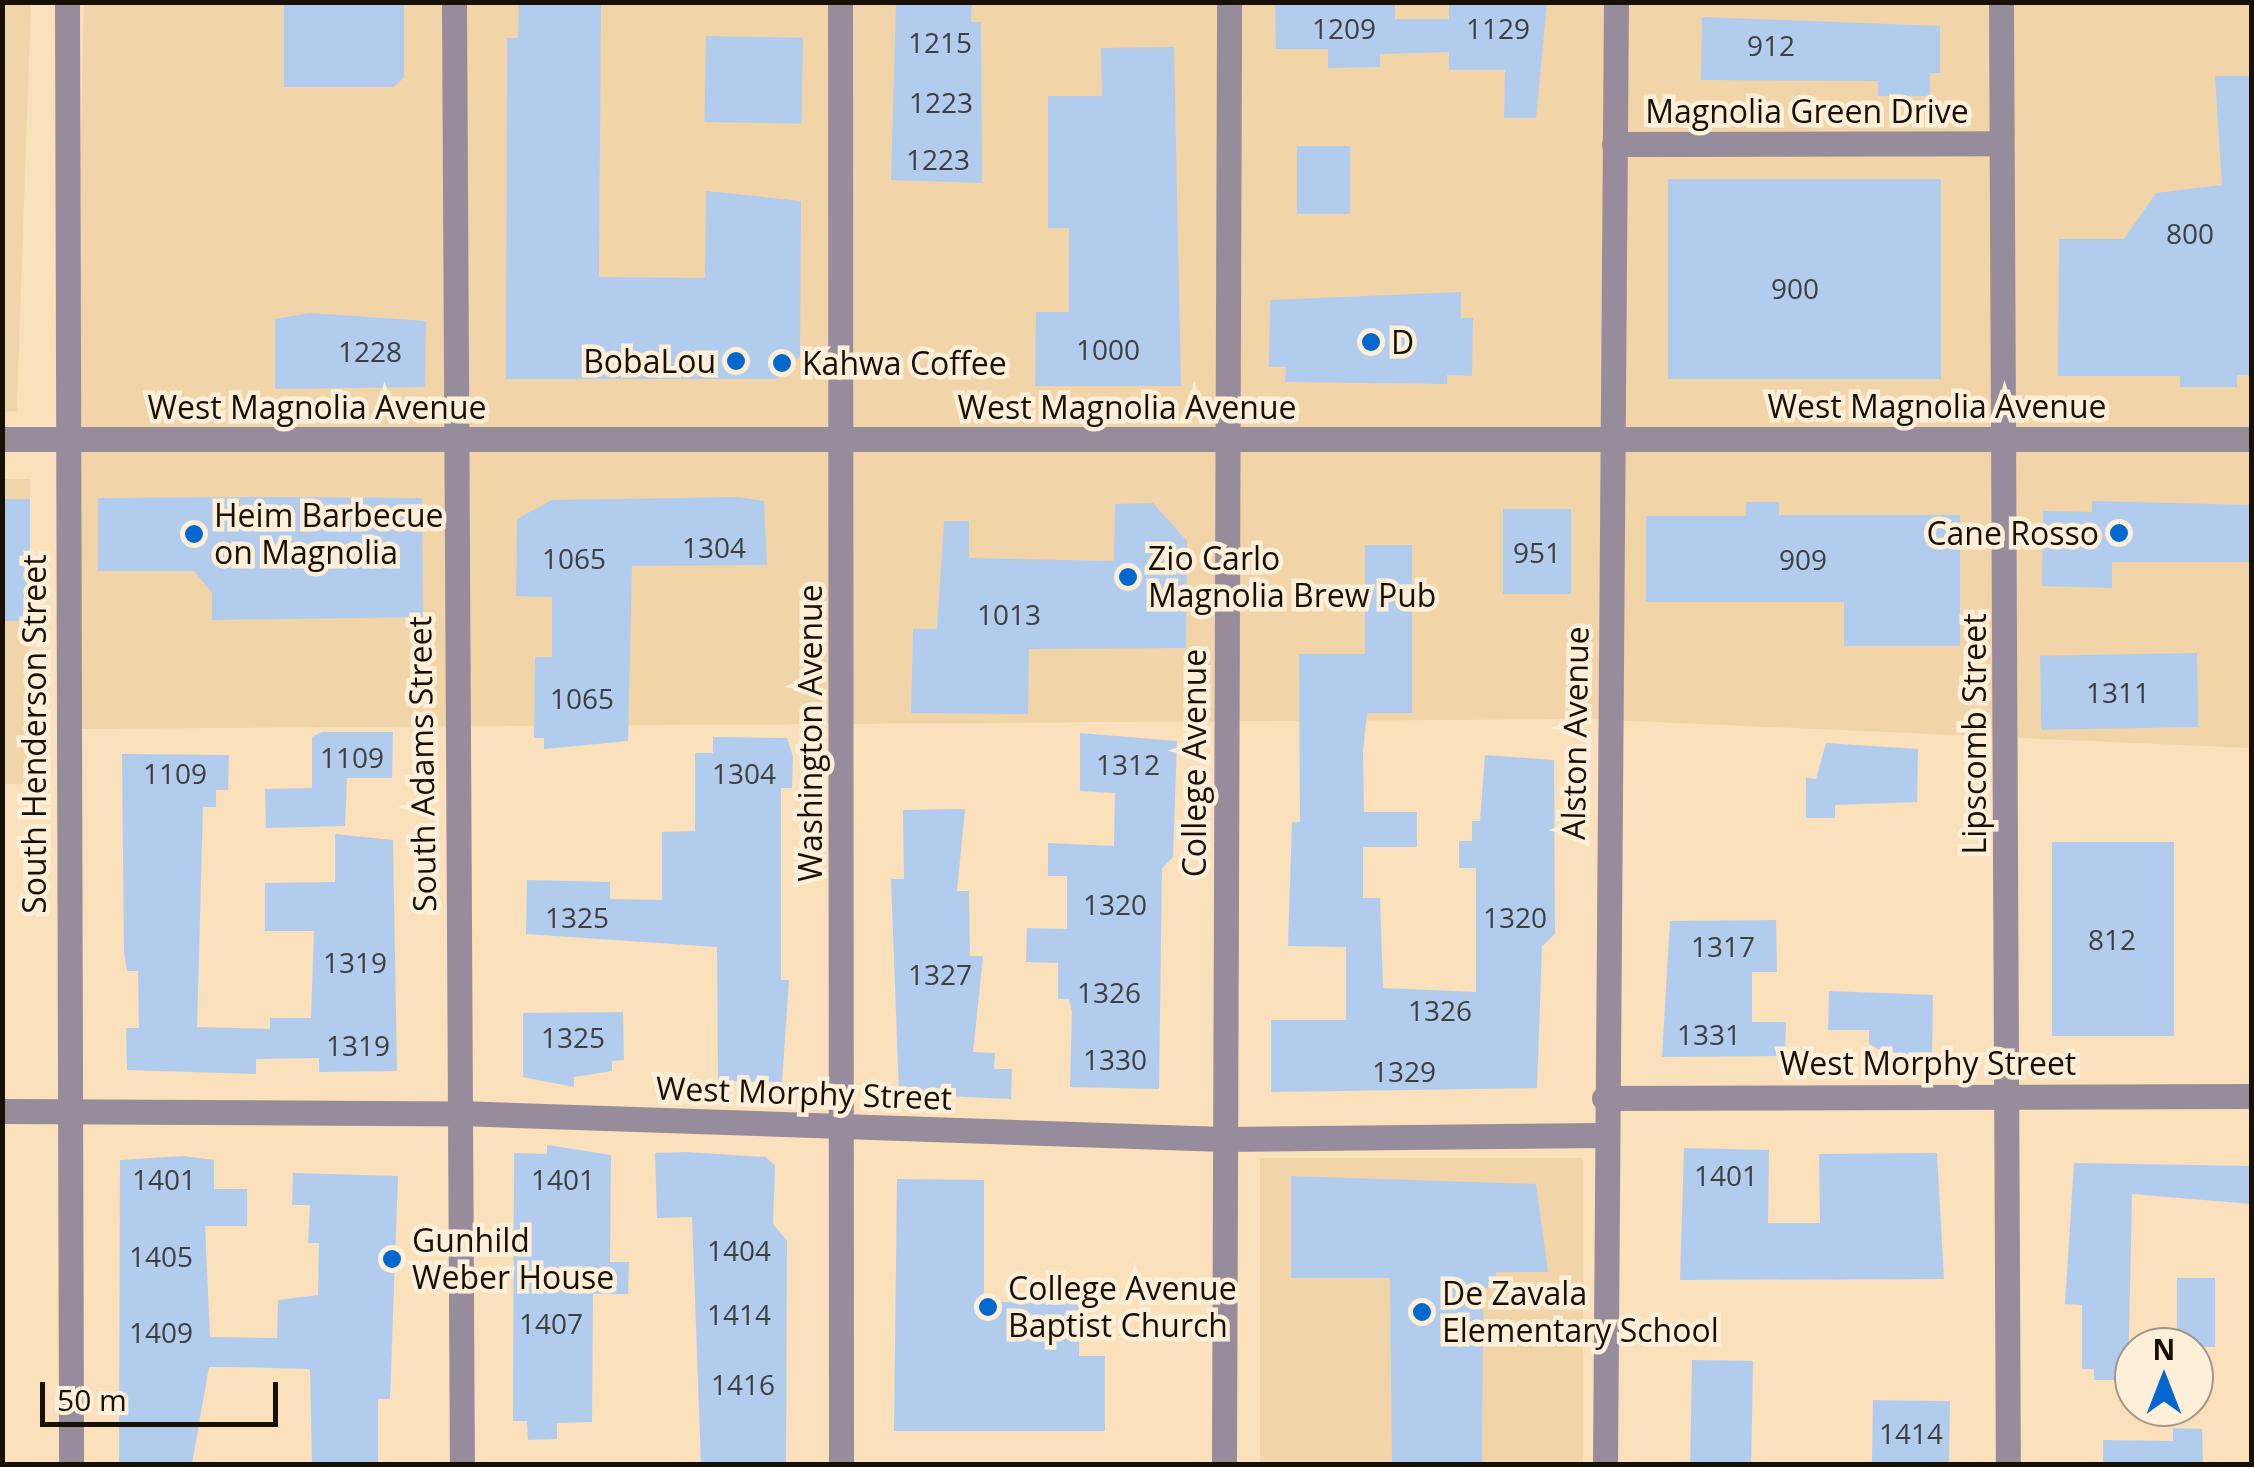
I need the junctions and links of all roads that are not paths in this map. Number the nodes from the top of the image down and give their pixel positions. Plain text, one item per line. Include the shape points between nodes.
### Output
1 (67, 2) edge
2 (454, 2) edge
3 (840, 2) edge
4 (1229, 2) edge
5 (1616, 2) edge
6 (2001, 2) edge
7 (2000, 143) junction
8 (1614, 144) junction
9 (2, 439) edge
10 (66, 439) junction
11 (450, 439) junction
12 (843, 439) junction
13 (1228, 439) junction
14 (1611, 439) junction
15 (2006, 439) junction
16 (2252, 439) edge
17 (2007, 1094) junction
18 (2252, 1096) edge
19 (1604, 1098) junction
20 (2, 1112) edge
21 (66, 1112) junction
22 (459, 1113) junction
23 (842, 1128) junction
24 (1604, 1135) junction
25 (1224, 1139) junction
26 (71, 1464) edge
27 (462, 1464) edge
28 (841, 1464) edge
29 (1224, 1464) edge
30 (1605, 1464) edge
31 (2008, 1464) edge

1 - 10 street, South Henderson Street
2 - 11 street, South Adams Street
3 - 12 street, Washington Avenue
4 - 13 street, College Avenue
5 - 8 street, Alston Avenue
6 - 7 street, Lipscomb Street
7 - 8 street, Magnolia Green Drive
7 - 15 street, Lipscomb Street
8 - 14 street, Alston Avenue
9 - 10 street, West Magnolia Avenue
10 - 11 street, West Magnolia Avenue
10 - 21 street, South Henderson Street
11 - 12 street, West Magnolia Avenue
11 - 22 street, South Adams Street
12 - 13 street, West Magnolia Avenue
12 - 23 street, Washington Avenue
13 - 14 street, West Magnolia Avenue
13 - 25 street, College Avenue
14 - 15 street, West Magnolia Avenue
14 - 19 street, Alston Avenue
15 - 16 street, West Magnolia Avenue
15 - 17 street, Lipscomb Street
17 - 18 street, West Morphy Street
17 - 19 street, West Morphy Street
17 - 31 street, Lipscomb Street
19 - 24 street, Alston Avenue
20 - 21 street, West Morphy Street
21 - 22 street, West Morphy Street
21 - 26 street, South Henderson Street
22 - 23 street, West Morphy Street
22 - 27 street, South Adams Street
23 - 25 street, West Morphy Street
23 - 28 street, Washington Avenue
24 - 25 street, West Morphy Street
24 - 30 street, Alston Avenue
25 - 29 street, College Avenue

